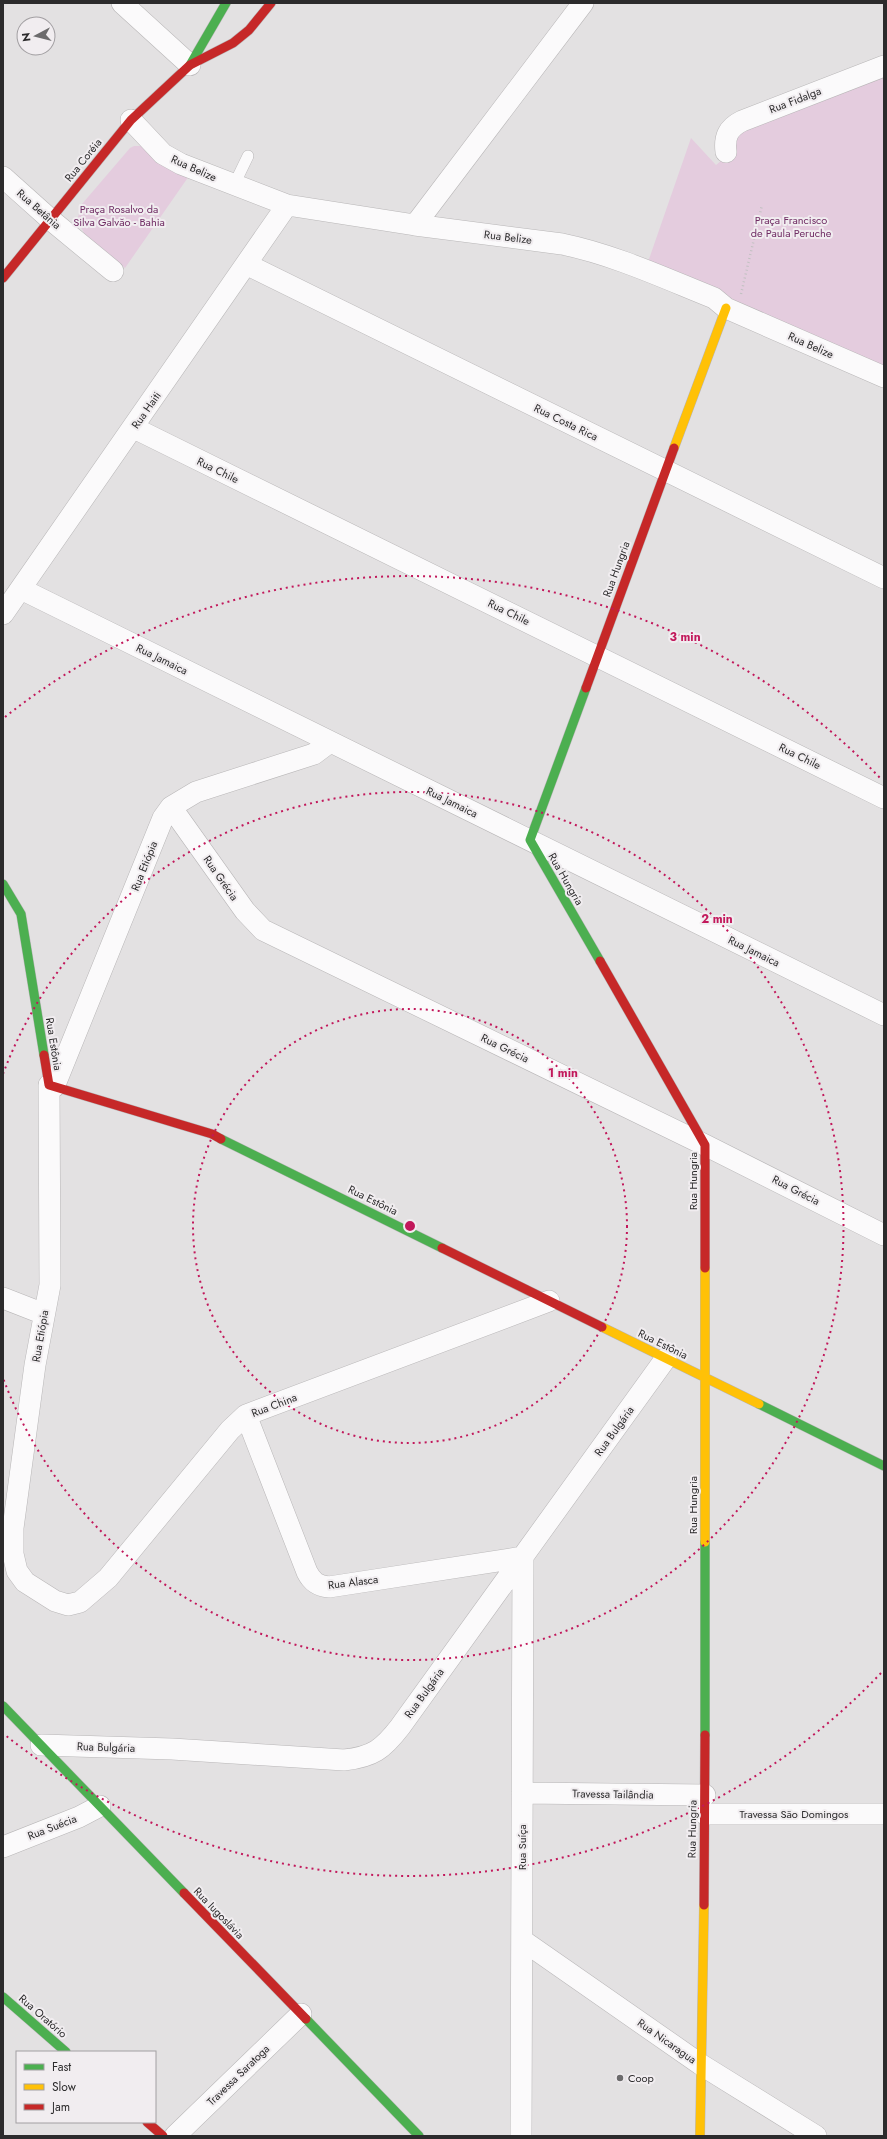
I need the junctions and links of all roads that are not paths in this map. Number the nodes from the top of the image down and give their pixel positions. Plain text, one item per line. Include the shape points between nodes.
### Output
1 (122, 3) edge
2 (226, 3) edge
3 (272, 3) edge
4 (584, 3) edge
5 (190, 65) junction
6 (884, 66) edge
7 (131, 120) junction
8 (726, 152) dead end
9 (248, 156) dead end
10 (3, 177) edge
11 (234, 185) junction
12 (287, 205) junction
13 (51, 220) junction
14 (415, 225) junction
15 (248, 265) junction
16 (113, 271) dead end
17 (3, 278) edge
18 (731, 310) junction
19 (884, 377) edge
20 (134, 428) junction
21 (666, 471) junction
22 (884, 578) edge
23 (21, 589) junction
24 (3, 614) edge
25 (597, 655) junction
26 (330, 742) junction
27 (884, 798) edge
28 (171, 807) junction
29 (530, 840) junction
30 (3, 884) edge
31 (884, 1015) edge
32 (51, 1086) junction
33 (705, 1145) junction
34 (884, 1235) edge
35 (3, 1298) edge
36 (549, 1301) junction
37 (44, 1314) junction
38 (666, 1358) junction
39 (706, 1378) junction
40 (246, 1415) junction
41 (884, 1466) edge
42 (523, 1558) junction
43 (25, 1582) joint
44 (3, 1706) edge
45 (41, 1745) junction
46 (522, 1793) junction
47 (705, 1804) junction
48 (100, 1806) junction
49 (884, 1814) edge
50 (3, 1847) edge
51 (522, 1940) junction
52 (3, 1997) edge
53 (301, 2014) junction
54 (65, 2051) edge
55 (700, 2064) junction
56 (148, 2123) edge
57 (810, 2134) edge
58 (163, 2136) edge
59 (175, 2136) edge
60 (419, 2136) edge
61 (521, 2136) edge
62 (700, 2136) edge

1 - 5 street
2 - 5 street, Rua Coréia
3 - 5 street, Rua Coréia via 249,30 233,43
4 - 14 street
5 - 7 street, Rua Coréia
6 - 8 street, Rua Fidalga via 735,124 726,135
7 - 11 street, Rua Belize via 163,154
7 - 13 street, Rua Coréia
9 - 11 lane
10 - 13 street, Rua Betânia
11 - 12 street, Rua Belize
12 - 14 street, Rua Belize
12 - 15 street, Rua Haiti
13 - 16 street, Rua Betânia
13 - 17 street, Rua Coréia
14 - 18 street, Rua Belize via 585,249 714,298
15 - 20 street, Rua Haiti
15 - 21 street, Rua Costa Rica
18 - 19 street, Rua Belize
18 - 21 street, Rua Hungria
20 - 23 street, Rua Haiti
20 - 25 street, Rua Chile
21 - 22 street, Rua Costa Rica
21 - 25 street, Rua Hungria
23 - 24 street, Rua Haiti
23 - 26 street, Rua Jamaica
25 - 27 street, Rua Chile
25 - 29 street, Rua Hungria
26 - 28 street, Rua Etiópia via 314,754 196,792
26 - 29 street, Rua Jamaica
28 - 32 street, Rua Etiópia via 163,818
28 - 33 street, Rua Grécia via 245,911 263,930
29 - 31 street, Rua Jamaica
29 - 33 street, Rua Hungria
30 - 32 street, Rua Estônia via 21,914
32 - 36 street, Rua Estônia via 212,1134
32 - 37 street, Rua Etiópia via 51,1256 50,1286
33 - 34 street, Rua Grécia
33 - 39 street, Rua Hungria
35 - 37 street
36 - 38 street, Rua Estônia
36 - 40 street, Rua China
37 - 43 street, Rua Etiópia via 14,1528 13,1554 17,1571
38 - 39 street, Rua Estônia
38 - 42 street, Rua Bulgária
39 - 41 street, Rua Estônia
39 - 47 street, Rua Hungria
40 - 42 street, Rua Alasca via 307,1572 311,1579 320,1585 329,1587
40 - 43 street, Rua China via 230,1430 92,1594 80,1602 68,1605 55,1601
42 - 45 street, Rua Bulgária via 392,1738 373,1754 344,1760 172,1749
42 - 46 street, Rua Suíça
44 - 45 street, Rua Iugoslávia
45 - 48 street, Rua Iugoslávia
46 - 47 street, Travessa Tailândia
46 - 51 street, Rua Suíça
47 - 49 street, Travessa São Domingos
47 - 55 street, Rua Hungria
48 - 50 street, Rua Suécia
48 - 53 street, Rua Iugoslávia
51 - 55 street, Rua Nicaragua
51 - 61 street, Rua Suíça
52 - 54 street, Rua Oratório
53 - 59 street, Travessa Saratoga
53 - 60 street, Rua Iugoslávia
55 - 57 street, Rua Nicaragua
55 - 62 street, Rua Hungria
56 - 58 street

